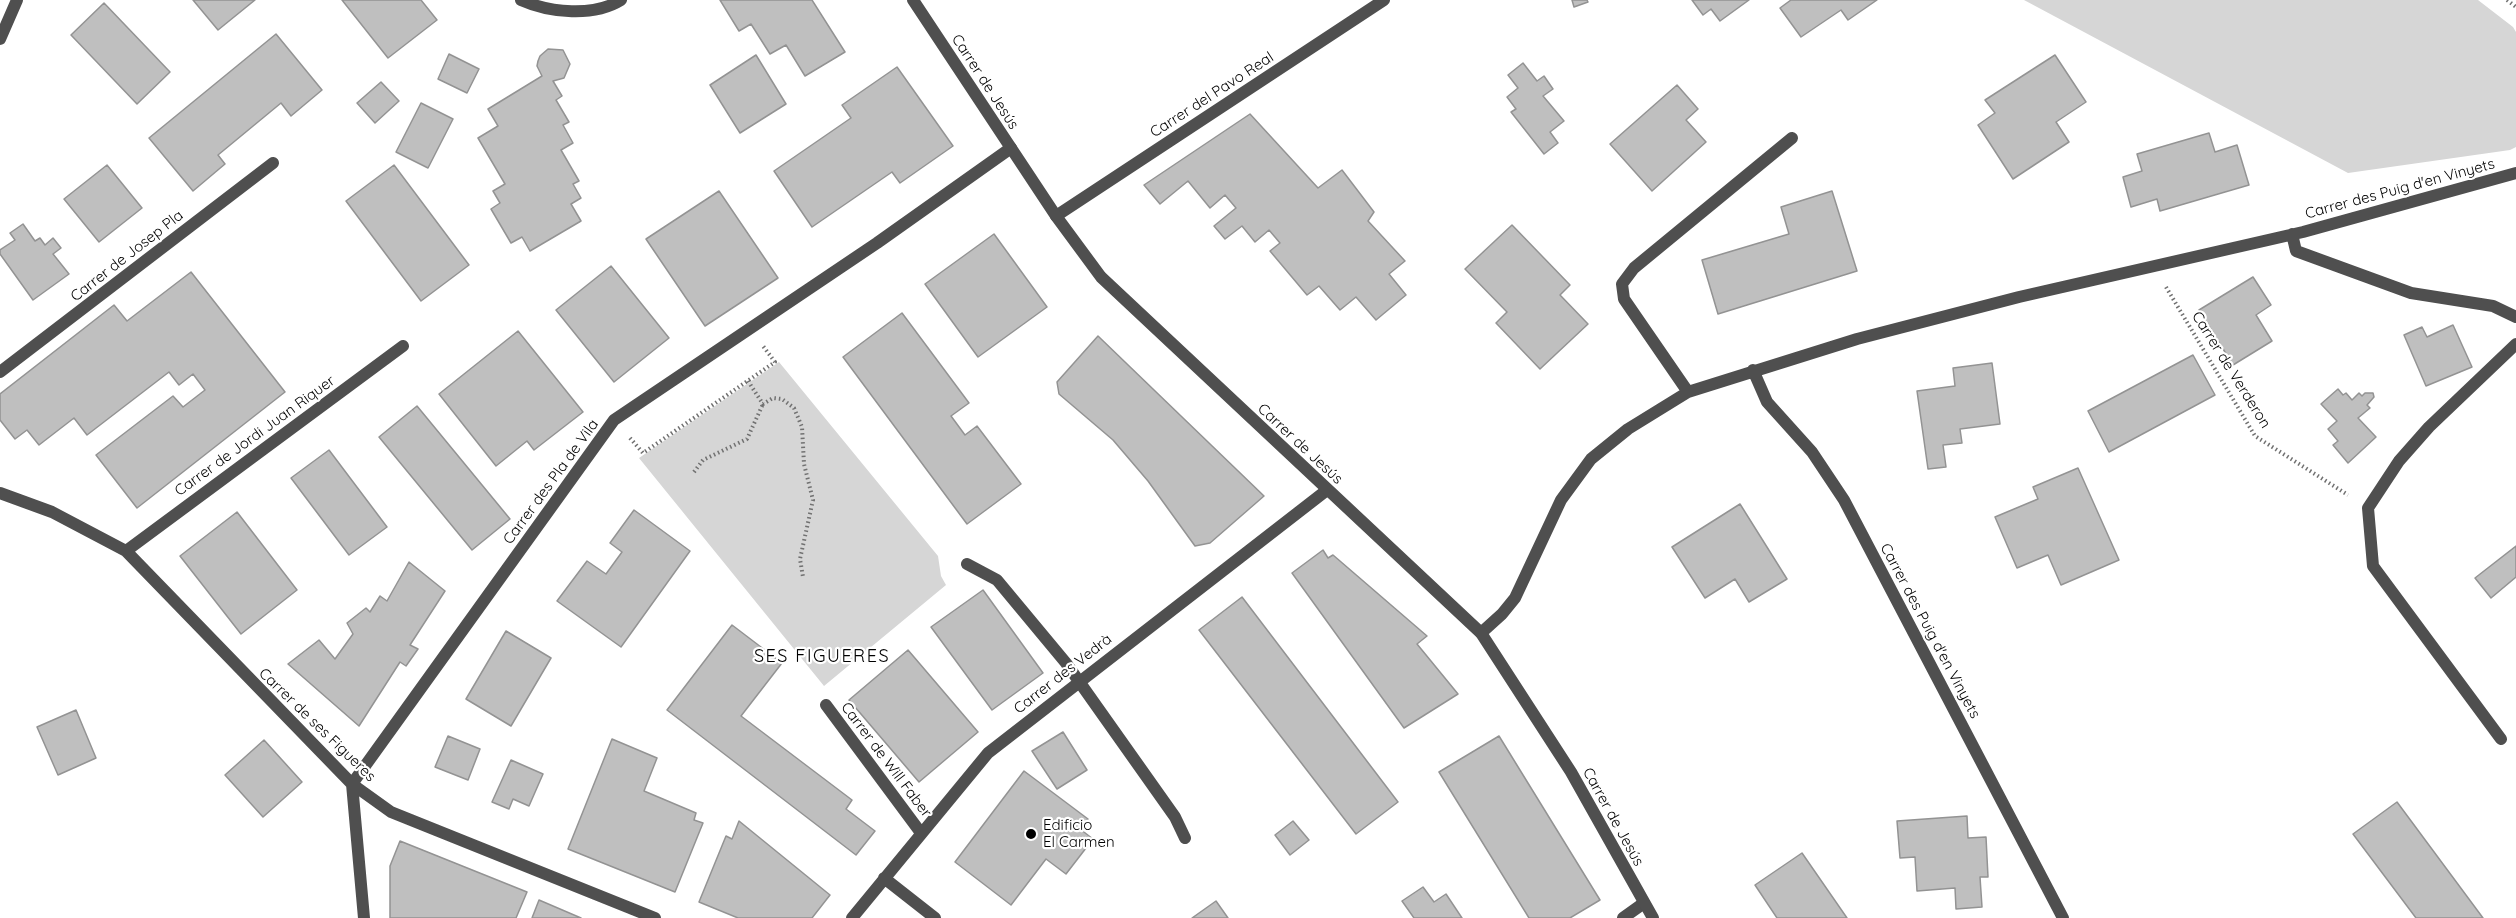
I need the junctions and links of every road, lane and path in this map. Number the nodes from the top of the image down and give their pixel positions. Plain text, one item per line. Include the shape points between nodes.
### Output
1 (17, 0) edge
2 (521, 0) edge
3 (621, 0) edge
4 (913, 0) edge
5 (1384, 0) edge
6 (2507, 0) edge
7 (2516, 7) edge
8 (0, 39) edge
9 (1792, 138) dead end
10 (1011, 148) junction
11 (273, 162) dead end
12 (2516, 172) edge
13 (1056, 216) junction
14 (2292, 234) junction
15 (2154, 266) junction
16 (2516, 317) edge
17 (750, 328) junction
18 (2516, 344) edge
19 (403, 346) dead end
20 (1753, 370) junction
21 (0, 372) edge
22 (748, 381) junction
23 (1688, 392) junction
24 (763, 404) junction
25 (614, 420) junction
26 (694, 472) dead end
27 (1327, 490) junction
28 (0, 493) edge
29 (2368, 508) junction
30 (126, 551) junction
31 (967, 564) dead end
32 (803, 577) dead end
33 (1481, 633) junction
34 (1078, 681) junction
35 (826, 705) dead end
36 (2501, 739) dead end
37 (352, 784) junction
38 (921, 832) junction
39 (1185, 838) dead end
40 (884, 878) junction
41 (1644, 903) junction
42 (364, 918) edge
43 (655, 918) edge
44 (852, 918) edge
45 (934, 918) edge
46 (1623, 918) edge
47 (1653, 918) edge
48 (2063, 918) edge

1 - 8 street
2 - 3 street via 577,12
4 - 10 street, Carrer de Jesús
5 - 13 street, Carrer del Pavo Real
6 - 7 path
9 - 23 street via 1634,268 1622,284 1624,299
10 - 13 street, Carrer de Jesús
10 - 17 street, Carrer des Pla de Vila
11 - 21 street, Carrer de Josep Pla
12 - 14 street, Carrer des Puig d'en Vinyets
13 - 27 street, Carrer de Jesús via 1101,277
14 - 15 street, Carrer des Puig d'en Vinyets
14 - 16 street, Carrer des Puig d'en Vinyets via 2296,251 2411,293 2493,306
15 - 20 street, Carrer des Puig d'en Vinyets via 1857,339
15 - 29 path, Carrer de Verderon via 2255,436
17 - 22 path via 775,362
17 - 25 street, Carrer des Pla de Vila
18 - 29 street via 2428,427 2399,461
19 - 30 street, Carrer de Jordi Juan Riquer
20 - 23 street, Carrer des Puig d'en Vinyets
20 - 48 street, Carrer des Puig d'en Vinyets via 1767,402 1812,452 1844,500
22 - 24 path
22 - 25 path via 643,453
23 - 33 street, Carrer des Puig d'en Vinyets via 1628,429 1591,459 1561,500 1515,598
24 - 26 path via 747,439 703,460
24 - 32 path via 772,398 782,399 794,408 802,426 804,464 813,500 800,559
25 - 37 street, Carrer des Pla de Vila
27 - 33 street, Carrer de Jesús
27 - 34 street, Carrer des Vedrà
28 - 30 street, Carrer de ses Figueres via 52,512
29 - 36 street via 2373,566
30 - 37 street, Carrer de ses Figueres
31 - 34 street via 997,580
33 - 41 street, Carrer de Jesús via 1571,772
34 - 38 street, Carrer des Vedrà via 988,753
34 - 39 street via 1175,817
35 - 38 street, Carrer de Will Faber
37 - 42 street
37 - 43 street, Carrer de ses Figueres via 391,812
38 - 40 street, Carrer des Vedrà
40 - 44 street, Carrer des Vedrà
40 - 45 street
41 - 46 street
41 - 47 street, Carrer de Jesús

